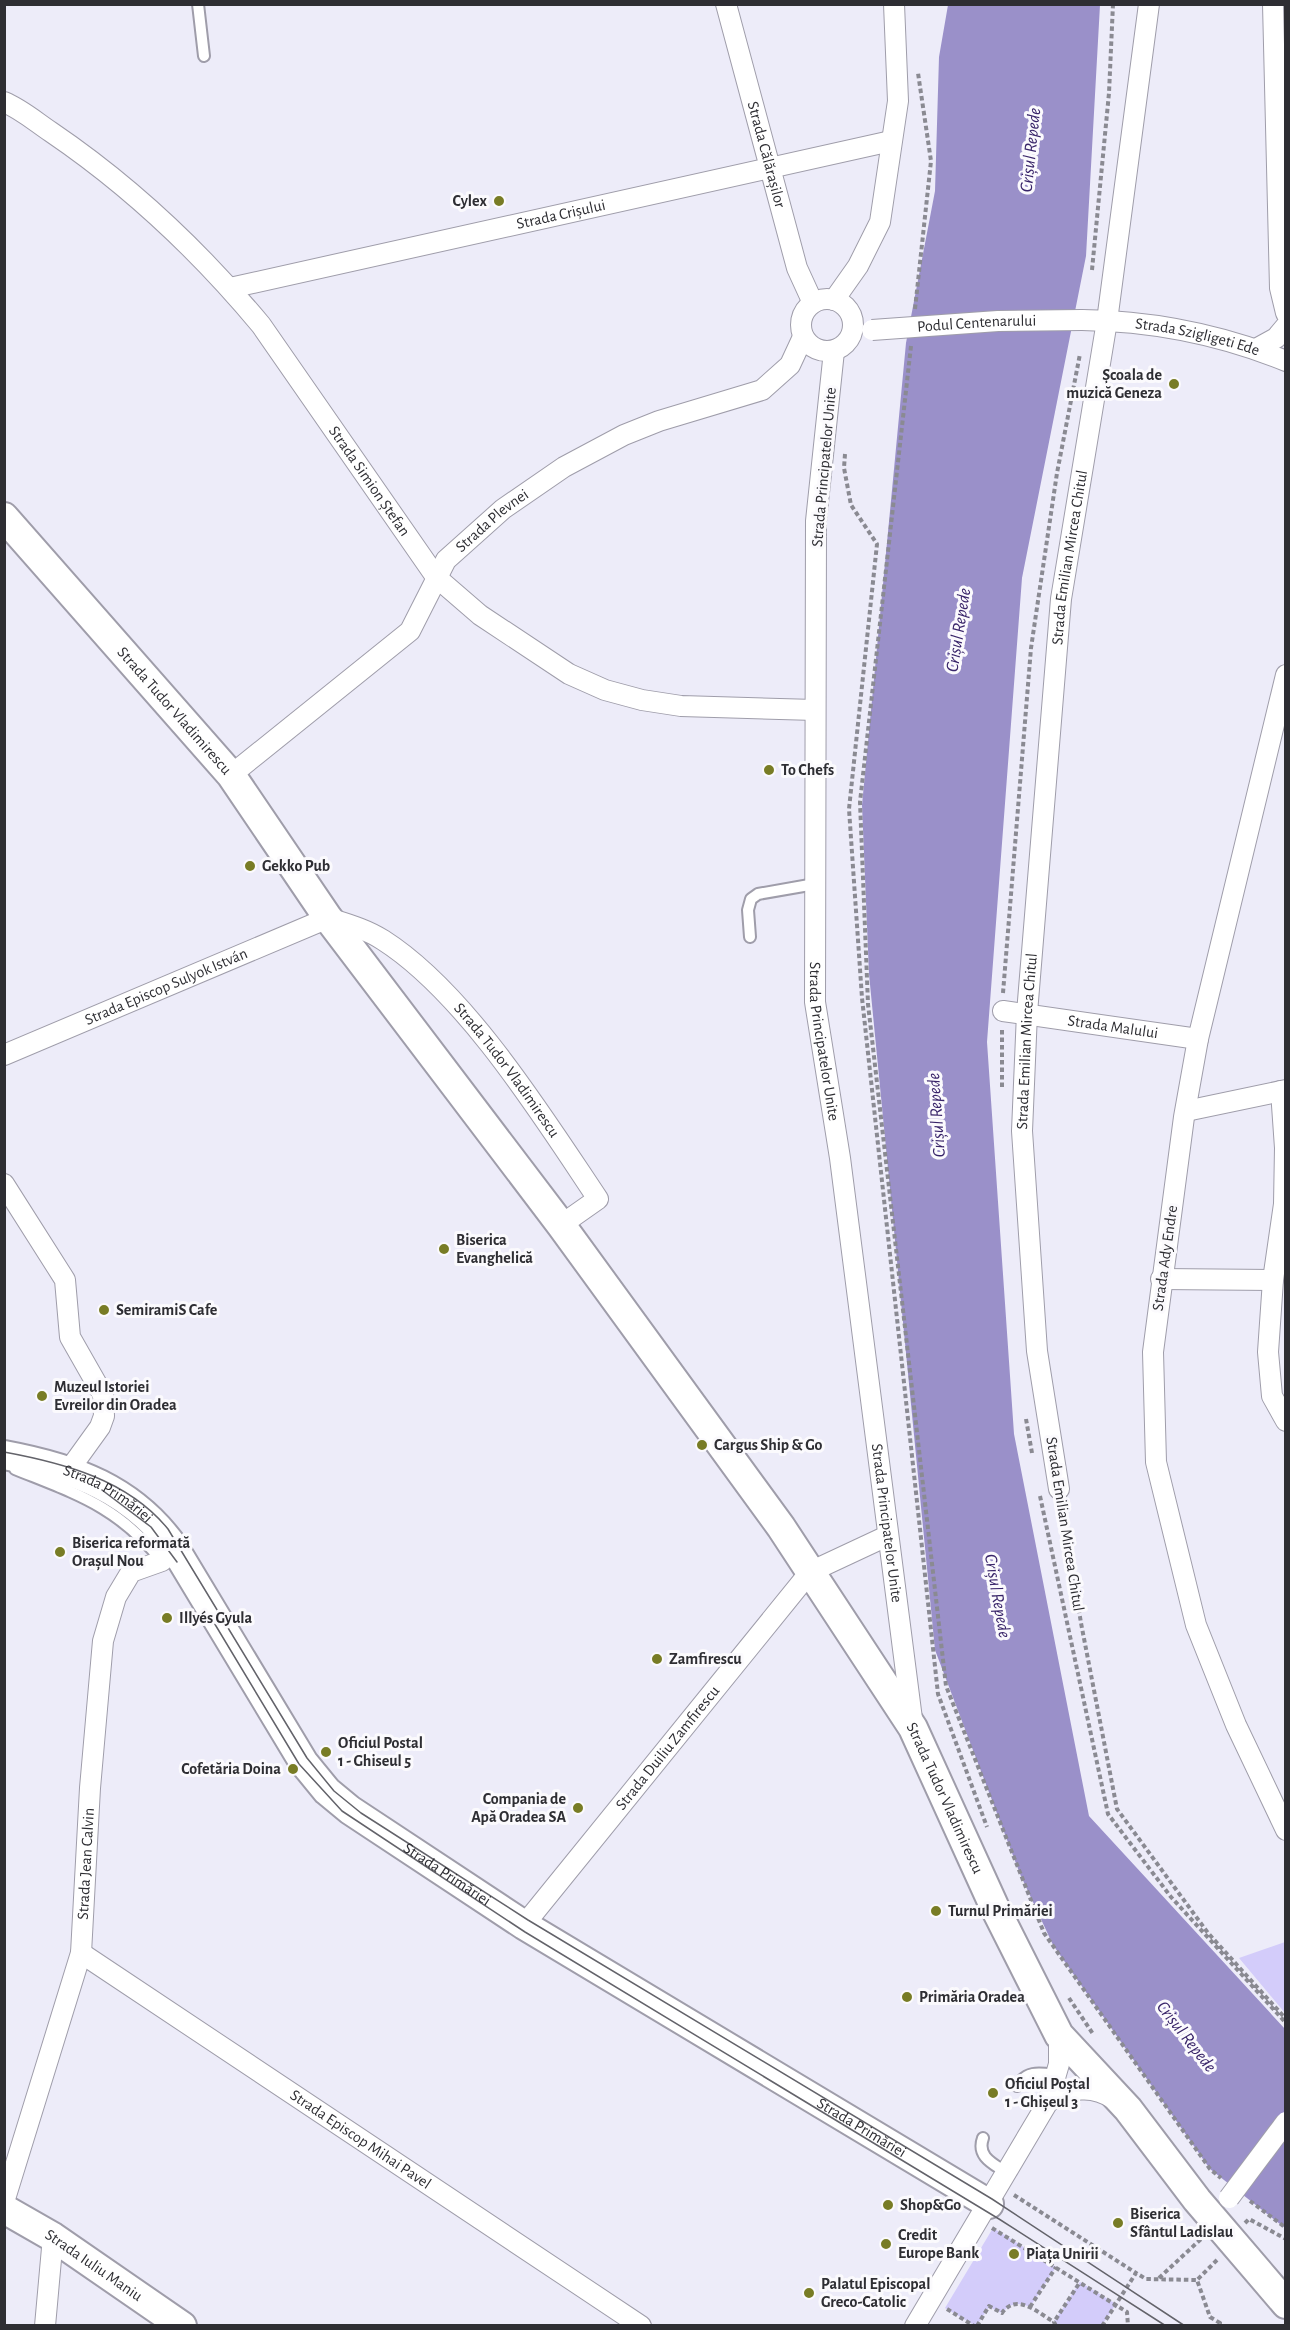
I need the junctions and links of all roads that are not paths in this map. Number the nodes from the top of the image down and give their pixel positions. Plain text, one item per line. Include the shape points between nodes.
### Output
1 (198, 4) edge
2 (726, 4) edge
3 (894, 4) edge
4 (1149, 4) edge
5 (1273, 4) edge
6 (204, 56) dead end
7 (4, 102) edge
8 (891, 141) junction
9 (768, 168) junction
10 (230, 288) junction
11 (834, 300) junction
12 (813, 303) junction
13 (1286, 313) edge
14 (1107, 321) junction
15 (853, 323) junction
16 (1286, 326) edge
17 (803, 337) junction
18 (1256, 349) junction
19 (834, 351) junction
20 (1286, 361) edge
21 (4, 518) edge
22 (436, 577) junction
23 (1286, 675) edge
24 (815, 710) junction
25 (231, 774) junction
26 (815, 884) junction
27 (328, 918) junction
28 (750, 937) dead end
29 (1003, 1011) road end
30 (1027, 1013) junction
31 (1198, 1039) junction
32 (4, 1055) edge
33 (1283, 1090) edge
34 (1186, 1111) junction
35 (4, 1184) edge
36 (561, 1226) junction
37 (1161, 1279) junction
38 (1273, 1280) junction
39 (1286, 1421) edge
40 (4, 1455) edge
41 (4, 1464) edge
42 (69, 1470) junction
43 (1059, 1489) road end
44 (887, 1536) junction
45 (169, 1555) junction
46 (810, 1572) junction
47 (913, 1728) junction
48 (1286, 1830) edge
49 (524, 1925) junction
50 (81, 1953) junction
51 (1059, 2035) junction
52 (1056, 2075) junction
53 (1017, 2086) dead end
54 (1048, 2102) junction
55 (1128, 2109) junction
56 (1286, 2122) edge
57 (983, 2138) dead end
58 (1013, 2179) junction
59 (1231, 2194) junction
60 (1197, 2200) junction
61 (4, 2202) edge
62 (4, 2209) edge
63 (997, 2211) junction
64 (53, 2237) junction
65 (1234, 2242) junction
66 (1286, 2304) edge
67 (45, 2325) edge
68 (182, 2325) edge
69 (640, 2325) edge
70 (915, 2325) edge

1 - 6 lane
2 - 9 street, Strada Călărașilor
3 - 8 street via 898,101
4 - 14 street, Strada Emilian Mircea Chitul
5 - 13 street via 1280,288
7 - 10 street, Strada Simion Ștefan via 77,150 132,195
8 - 9 street, Strada Crișului
8 - 11 street via 880,222 858,266
9 - 10 street, Strada Crișului
9 - 12 street, Strada Călărașilor via 797,268
10 - 22 street, Strada Simion Ștefan via 261,325
11 - 12 street
11 - 15 street via 847,309
12 - 17 street via 802,315
14 - 15 street, Podul Centenarului, bridge via 998,321 872,330
14 - 18 street, Strada Szigligeti Ede via 1152,325
14 - 30 street, Strada Emilian Mircea Chitul via 1061,599
15 - 19 street via 848,340
16 - 18 street via 1276,338
17 - 19 street via 816,349
17 - 22 street, Strada Plevnei via 790,365 762,390 624,435 556,473 487,521 446,560
18 - 20 street, Strada Szigligeti Ede
19 - 24 street, Strada Principatelor Unite via 816,521
21 - 25 street, Strada Tudor Vladimirescu
22 - 24 street, Strada Simion Ștefan via 480,615 569,674 605,690 681,706
22 - 25 street, Strada Plevnei via 410,631
23 - 31 street, Strada Ady Endre
24 - 26 street, Strada Principatelor Unite
25 - 27 street, Strada Tudor Vladimirescu
26 - 28 lane via 758,894 751,899
26 - 44 street, Strada Principatelor Unite via 815,1002 840,1158
27 - 32 street, Strada Episcop Sulyok István
27 - 36 street, Strada Tudor Vladimirescu
27 - 36 street, Strada Tudor Vladimirescu via 383,940 442,990 492,1049 598,1199
29 - 30 street, Strada Malului
30 - 31 street, Strada Malului
30 - 43 street, Strada Emilian Mircea Chitul via 1024,1154 1037,1351
31 - 34 street, Strada Ady Endre
33 - 34 street
33 - 38 street via 1284,1204
34 - 37 street, Strada Ady Endre
35 - 42 street via 65,1281 70,1337 103,1395 100,1427
36 - 46 street, Strada Tudor Vladimirescu
37 - 38 street
37 - 48 street, Strada Ady Endre via 1153,1352 1156,1462 1196,1625 1236,1725
38 - 39 street via 1268,1352 1272,1396
40 - 42 street, Strada Primăriei
41 - 45 lane via 102,1505
42 - 45 street, Strada Primăriei via 139,1508 155,1522
44 - 46 street
44 - 47 street, Strada Principatelor Unite
45 - 49 street, Strada Primăriei via 304,1763 327,1791
45 - 50 street, Strada Jean Calvin via 131,1572 116,1596 103,1641
46 - 47 street, Strada Tudor Vladimirescu
46 - 49 street, Strada Duiliu Zamfirescu
47 - 51 street, Strada Tudor Vladimirescu via 994,1906
49 - 63 street, Strada Primăriei
50 - 61 street, Strada Jean Calvin
50 - 69 street, Strada Episcop Mihai Pavel
51 - 52 street via 1061,2051
51 - 55 street
52 - 53 lane via 1034,2072
52 - 54 street
54 - 55 street via 1064,2092 1086,2088 1109,2096
54 - 58 street
55 - 60 street
56 - 59 street, bridge
57 - 58 lane via 983,2155
58 - 63 street
59 - 60 street via 1217,2204
59 - 65 street via 1227,2227
60 - 65 street
62 - 64 street, Strada Iuliu Maniu
63 - 70 street
64 - 67 street
64 - 68 street, Strada Iuliu Maniu
65 - 66 street

